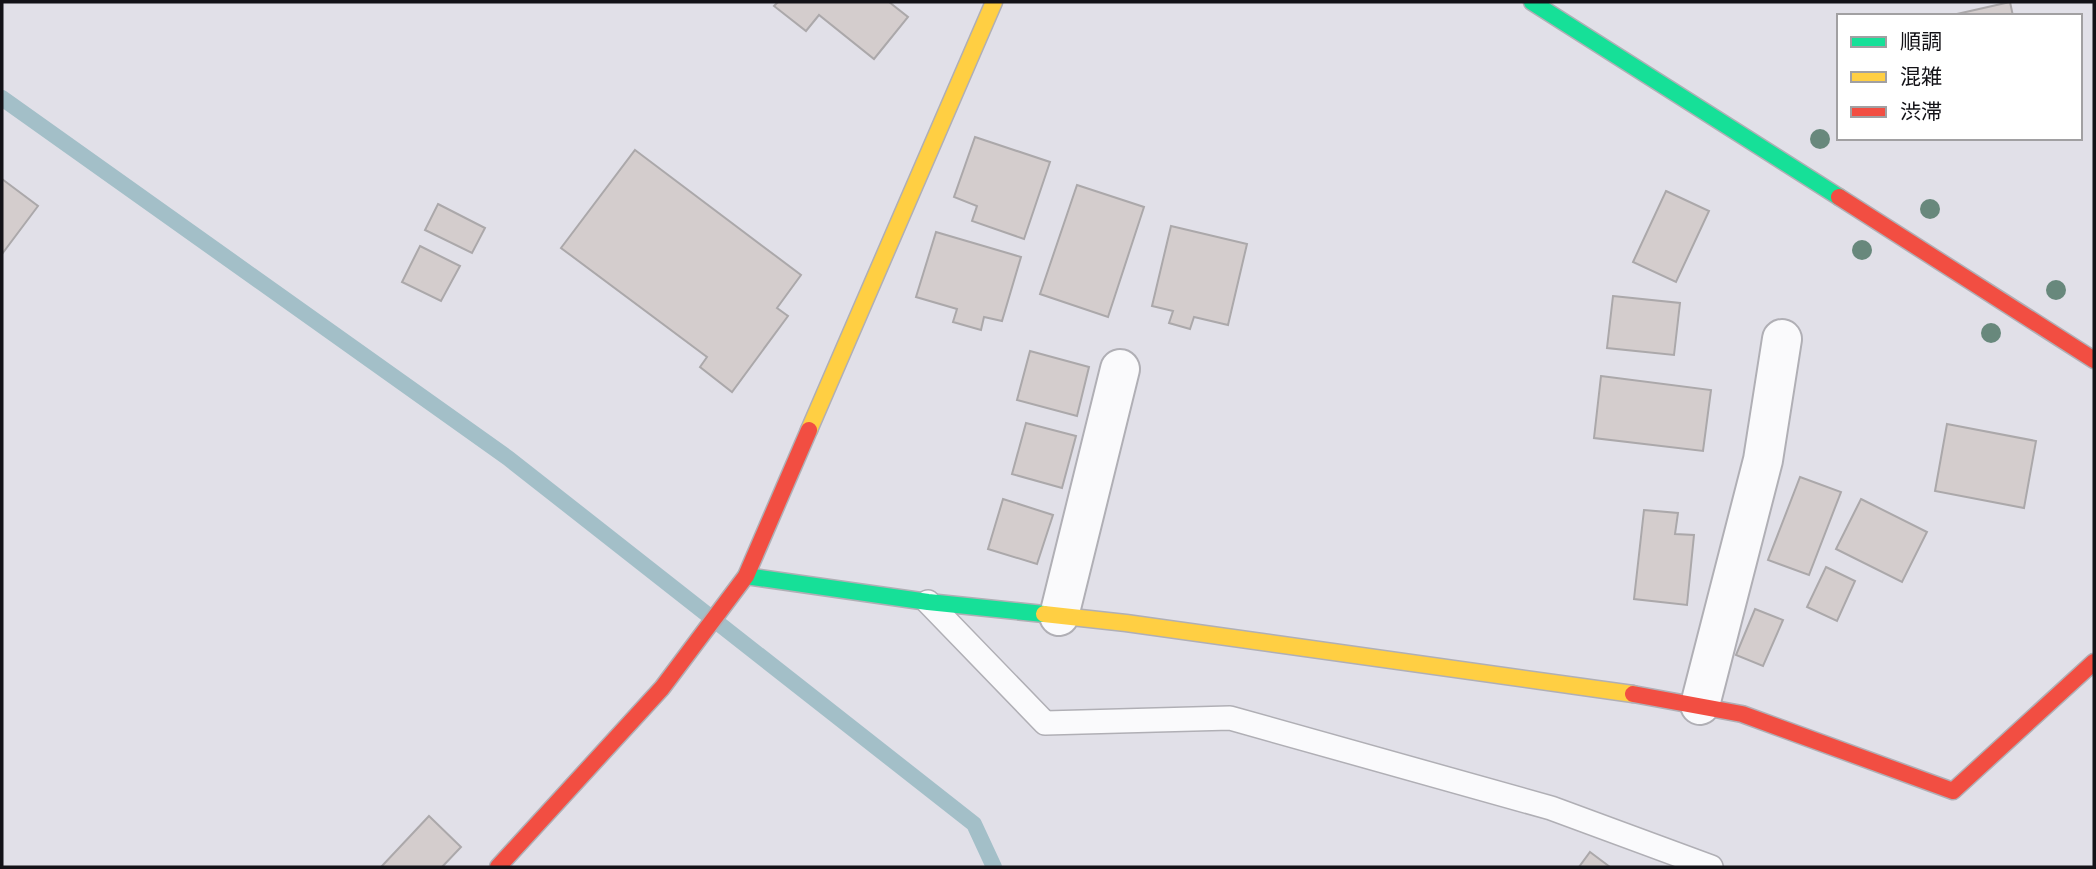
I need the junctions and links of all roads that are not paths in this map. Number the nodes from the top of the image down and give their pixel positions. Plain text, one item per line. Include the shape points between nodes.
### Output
1 (994, 2) edge
2 (1532, 2) edge
3 (1782, 339) dead end
4 (2094, 360) edge
5 (1120, 369) dead end
6 (746, 576) junction
7 (928, 602) junction
8 (1059, 616) junction
9 (2094, 662) edge
10 (1700, 705) junction
11 (498, 867) edge
12 (1711, 867) edge

1 - 6 street
2 - 4 street
3 - 10 street via 1763,460
5 - 8 street
6 - 7 street
6 - 11 street via 662,688
7 - 8 street
7 - 12 lane via 1045,723 1230,718 1551,808
8 - 10 street
9 - 10 street via 1953,791 1742,714

